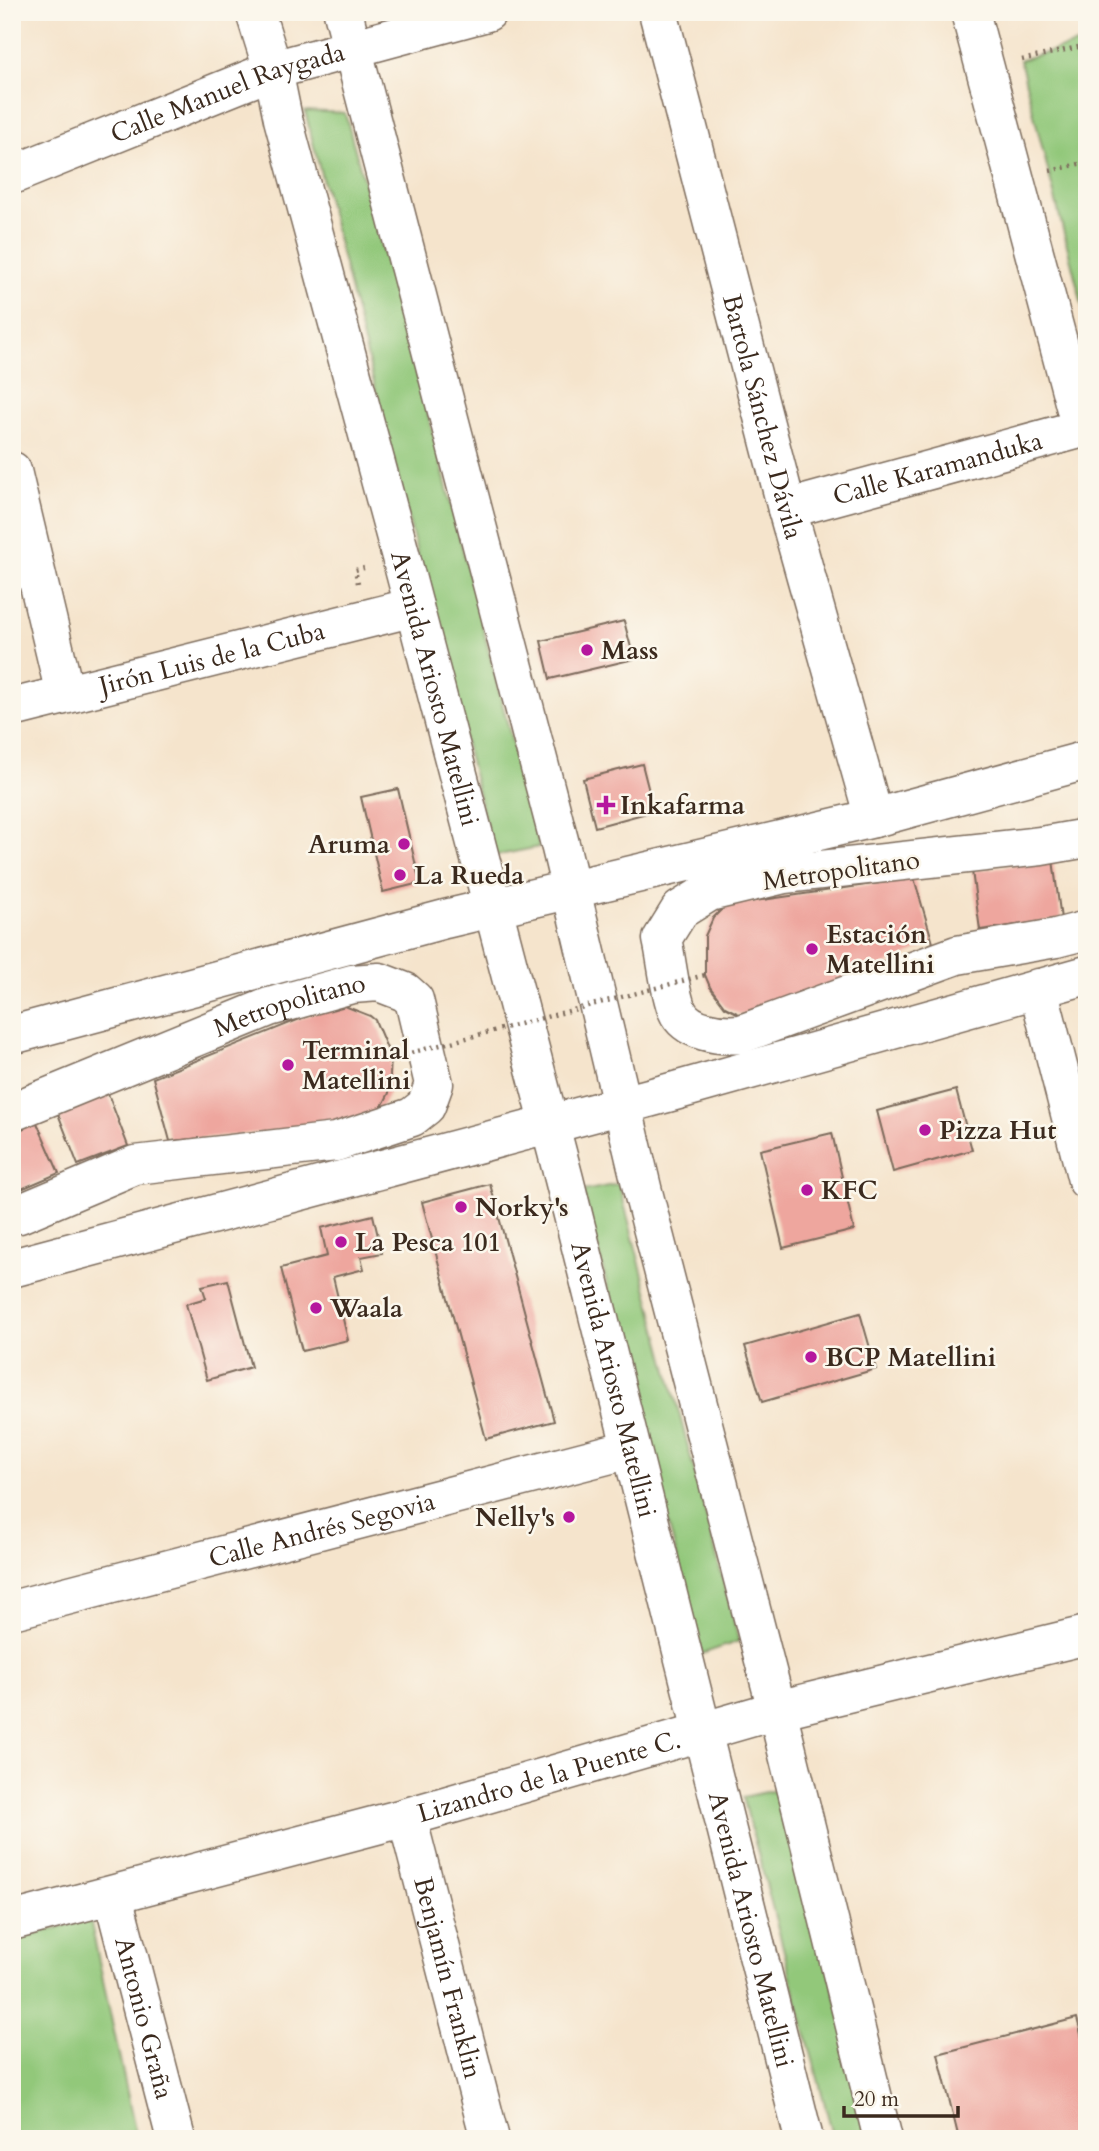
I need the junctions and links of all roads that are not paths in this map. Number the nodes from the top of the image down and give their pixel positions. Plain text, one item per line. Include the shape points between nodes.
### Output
1 (255, 12) edge
2 (487, 12) edge
3 (659, 12) edge
4 (970, 12) edge
5 (348, 30) edge
6 (273, 70) junction
7 (12, 175) edge
8 (1084, 427) edge
9 (12, 471) edge
10 (787, 509) junction
11 (414, 607) junction
12 (65, 694) junction
13 (12, 708) edge
14 (1087, 760) edge
15 (874, 818) junction
16 (1087, 838) edge
17 (571, 888) junction
18 (491, 907) junction
19 (1087, 930) edge
20 (1087, 975) edge
21 (1038, 988) junction
22 (12, 1035) edge
23 (622, 1105) junction
24 (12, 1112) edge
25 (549, 1123) junction
26 (1087, 1180) edge
27 (12, 1214) edge
28 (12, 1268) edge
29 (630, 1449) junction
30 (12, 1610) edge
31 (1087, 1635) edge
32 (777, 1710) junction
33 (702, 1732) junction
34 (407, 1817) junction
35 (113, 1896) junction
36 (12, 1921) edge
37 (176, 2139) edge
38 (490, 2139) edge
39 (804, 2139) edge
40 (883, 2139) edge

1 - 6 main road, Avenida Ariosto Matellini
2 - 5 main road, Calle Manuel Raygada
3 - 10 main road, Bartola Sánchez Dávila
4 - 8 main road
5 - 6 main road, Calle Manuel Raygada
5 - 17 main road
6 - 7 main road, Calle Manuel Raygada
6 - 11 main road, Avenida Ariosto Matellini
8 - 10 main road, Calle Karamanduka
9 - 12 main road
10 - 15 main road, Bartola Sánchez Dávila
11 - 12 main road, Jirón Luis de la Cuba
11 - 18 main road, Avenida Ariosto Matellini
12 - 13 main road, Jirón Luis de la Cuba
14 - 15 main road
15 - 17 main road
16 - 19 main road, Metropolitano via 784,874 709,892 680,910 662,939 677,1012 700,1029 725,1036 957,954
17 - 18 main road
17 - 23 main road
18 - 22 main road
18 - 25 main road, Avenida Ariosto Matellini
20 - 21 main road
21 - 23 main road
21 - 26 main road
23 - 25 main road
23 - 32 main road
24 - 27 main road, Metropolitano via 269,1007 368,982 393,986 414,1000 434,1078 430,1098 420,1112 349,1138 135,1165
25 - 28 main road
25 - 29 main road, Avenida Ariosto Matellini
29 - 30 main road, Calle Andrés Segovia
29 - 33 main road, Avenida Ariosto Matellini
31 - 32 main road, Lizandro de la Puente C.
32 - 33 main road, Lizandro de la Puente C.
32 - 40 main road
33 - 34 main road, Lizandro de la Puente C.
33 - 39 main road, Avenida Ariosto Matellini
34 - 35 main road, Lizandro de la Puente C.
34 - 38 main road, Benjamín Franklin
35 - 36 main road, Lizandro de la Puente C.
35 - 37 main road, Antonio Graña

